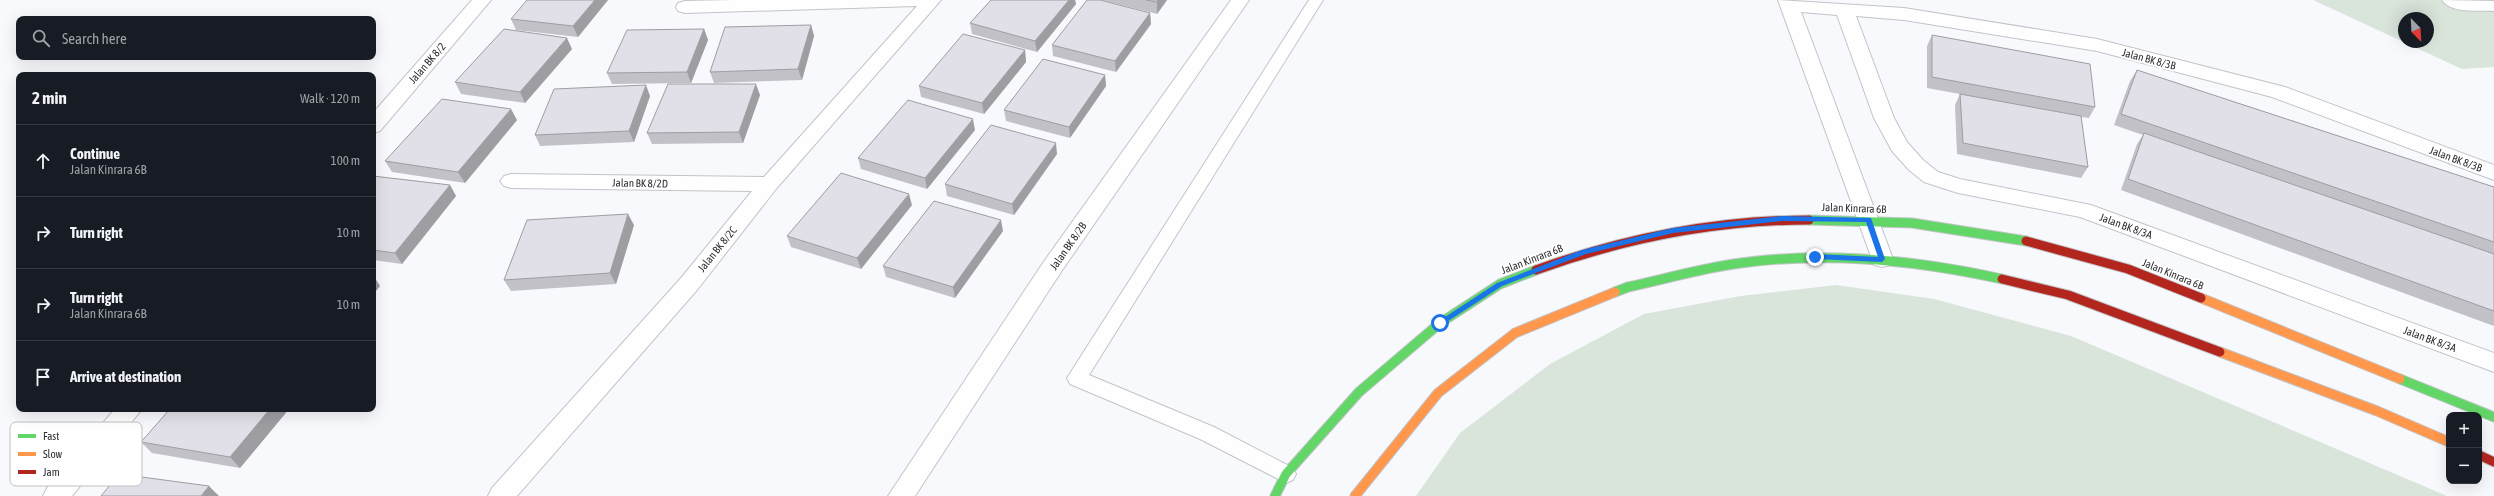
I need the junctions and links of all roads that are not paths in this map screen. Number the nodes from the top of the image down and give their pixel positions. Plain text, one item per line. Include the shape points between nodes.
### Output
1 (482, 0) edge
2 (932, 0) edge
3 (1240, 0) edge
4 (1316, 0) edge
5 (2449, 0) edge
6 (1788, 3) edge
7 (2494, 6) edge
8 (684, 7) dead end
9 (1845, 11) junction
10 (376, 123) edge
11 (2494, 173) edge
12 (511, 181) dead end
13 (769, 184) junction
14 (1868, 220) junction
15 (1882, 259) junction
16 (2494, 363) edge
17 (127, 412) edge
18 (2494, 417) edge
19 (119, 422) edge
20 (2446, 441) edge
21 (2482, 457) edge
22 (2494, 462) edge
23 (1286, 474) junction
24 (65, 486) edge
25 (56, 496) edge
26 (501, 496) edge
27 (901, 496) edge
28 (1275, 496) edge
29 (1355, 496) edge

1 - 10 street, Jalan BK 8/2
2 - 8 street
2 - 13 street, Jalan BK 8/2C
3 - 27 street, Jalan BK 8/2B via 1053,266
4 - 23 lane via 1077,378 1207,433
5 - 7 lane via 2462,5
6 - 9 street, Jalan BK 8/3B
6 - 14 street
9 - 11 street, Jalan BK 8/3B via 1904,14 2097,45 2278,92
9 - 16 street, Jalan BK 8/3A via 1884,118 1899,146 1931,177 1958,186 2083,210
12 - 13 street, Jalan BK 8/2D
13 - 26 street, Jalan BK 8/2C via 689,284
14 - 15 street
14 - 18 street, Jalan Kinrara 6B via 1912,223 2019,239 2128,268
14 - 23 street, Jalan Kinrara 6B via 1782,218 1673,231 1584,252 1500,284 1440,323 1359,392
15 - 20 street via 1988,276 2068,295 2377,411
15 - 29 street via 1815,257 1740,263 1628,287 1515,333 1438,393
17 - 19 street
21 - 22 street
23 - 28 street, Jalan Kinrara 6B
24 - 25 street

